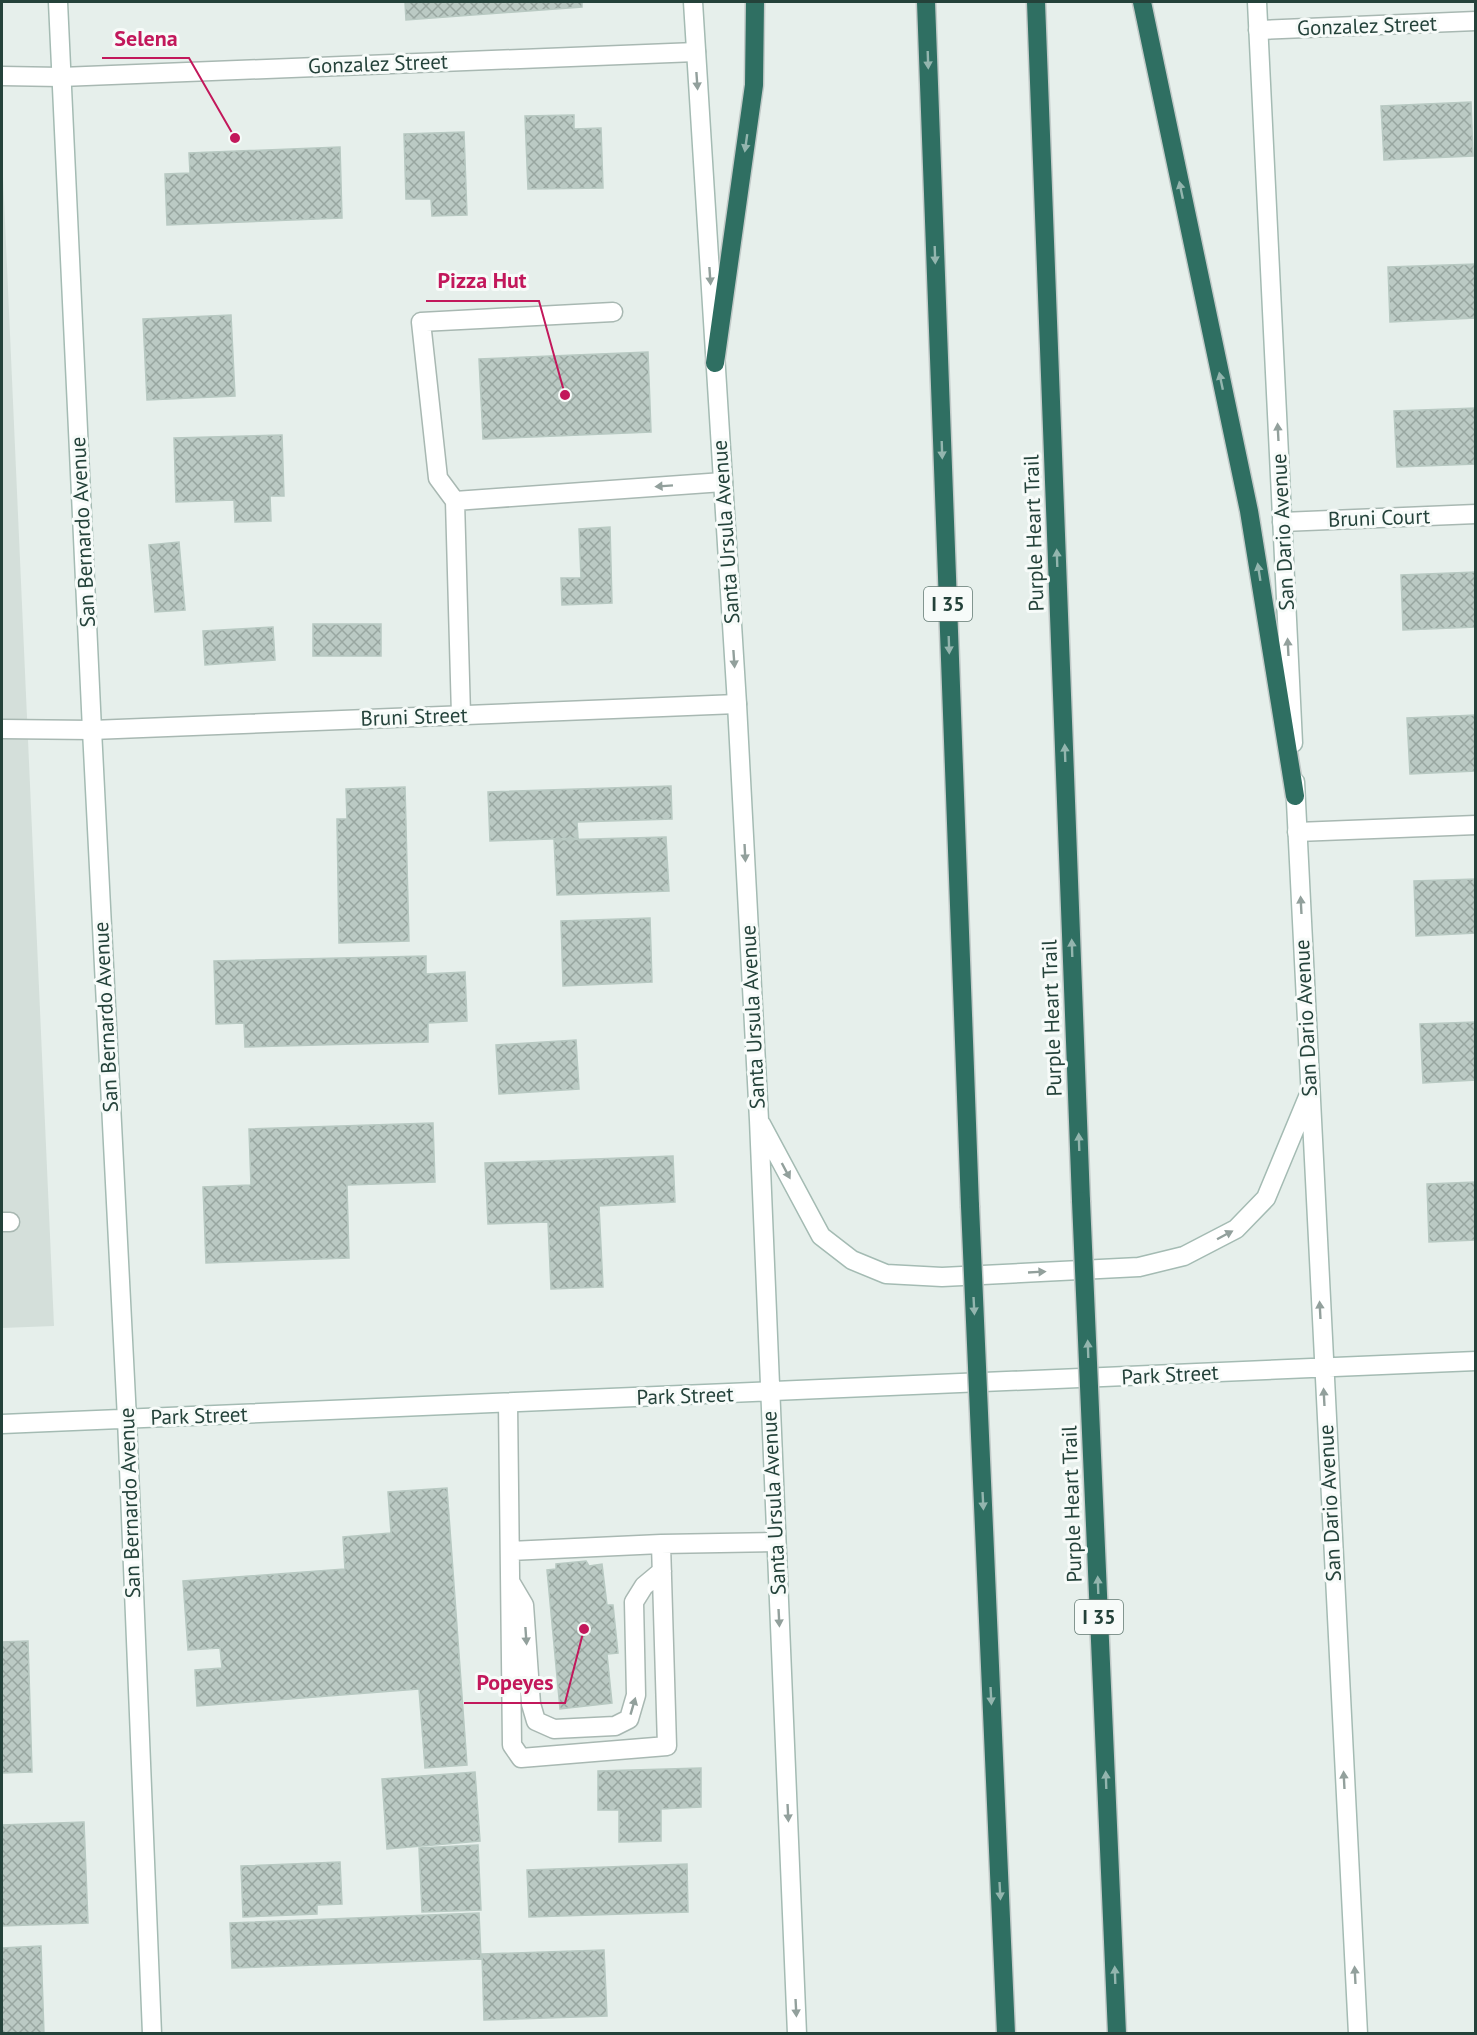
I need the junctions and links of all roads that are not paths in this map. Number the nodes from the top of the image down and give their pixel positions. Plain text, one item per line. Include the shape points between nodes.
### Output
1 (58, 2) edge
2 (693, 2) edge
3 (755, 2) edge
4 (926, 2) edge
5 (1036, 2) edge
6 (1142, 2) edge
7 (1257, 2) edge
8 (1476, 21) edge
9 (1258, 30) junction
10 (696, 52) junction
11 (2, 76) edge
12 (61, 77) junction
13 (613, 312) dead end
14 (715, 363) junction
15 (723, 482) junction
16 (455, 501) junction
17 (1476, 514) edge
18 (1282, 522) junction
19 (737, 704) junction
20 (461, 715) junction
21 (2, 729) edge
22 (92, 730) junction
23 (1295, 796) junction
24 (1476, 825) edge
25 (1297, 832) junction
26 (1310, 1092) junction
27 (759, 1120) junction
28 (1476, 1361) edge
29 (1323, 1368) junction
30 (769, 1392) junction
31 (508, 1403) junction
32 (127, 1419) junction
33 (2, 1424) edge
34 (776, 1542) junction
35 (661, 1544) junction
36 (510, 1551) junction
37 (662, 1571) junction
38 (510, 1582) junction
39 (152, 2034) edge
40 (797, 2034) edge
41 (1006, 2034) edge
42 (1117, 2034) edge
43 (1358, 2034) edge

1 - 12 main road, San Bernardo Avenue
2 - 10 main road, Santa Ursula Avenue
3 -> 14 highway via 754,85
4 -> 41 highway, I 35, bridge via 970,1206
42 -> 5 highway, Purple Heart Trail / I 35, bridge
23 -> 6 highway via 1249,511
7 - 9 main road, San Dario Avenue
8 - 9 main road, Gonzalez Street
18 -> 9 main road, San Dario Avenue
10 - 12 main road, Gonzalez Street
10 -> 14 main road, Santa Ursula Avenue
11 - 12 main road, Gonzalez Street
12 - 22 main road, San Bernardo Avenue
13 - 16 main road via 421,321 438,478
14 - 15 main road, Santa Ursula Avenue
15 -> 16 main road
15 -> 19 main road, Santa Ursula Avenue
16 - 20 main road
17 - 18 main road, Bruni Court
23 -> 18 main road, San Dario Avenue
19 - 20 main road, Bruni Street
19 -> 27 main road, Santa Ursula Avenue
20 - 22 main road, Bruni Street
21 - 22 main road, Bruni Street
22 - 32 main road, San Bernardo Avenue
23 - 25 main road, San Dario Avenue
24 - 25 main road
26 -> 25 main road, San Dario Avenue
27 -> 26 main road via 821,1236 852,1260 886,1274 942,1277 1139,1267 1185,1256 1236,1229 1266,1198
29 -> 26 main road, San Dario Avenue
27 - 30 main road, Santa Ursula Avenue
28 - 29 main road, Park Street
29 - 30 main road, Park Street
43 -> 29 main road, San Dario Avenue
30 - 31 main road, Park Street
30 - 34 main road, Santa Ursula Avenue
31 - 32 main road, Park Street
31 - 36 main road
32 - 33 main road, Park Street
32 - 39 main road, San Bernardo Avenue
34 - 35 main road
34 -> 40 main road, Santa Ursula Avenue
35 - 36 main road
35 - 37 main road
36 - 38 main road
38 -> 37 main road via 524,1605 531,1704 536,1721 554,1729 615,1726 629,1719 636,1695 634,1602 644,1586
37 - 38 main road via 667,1746 521,1758 512,1744

